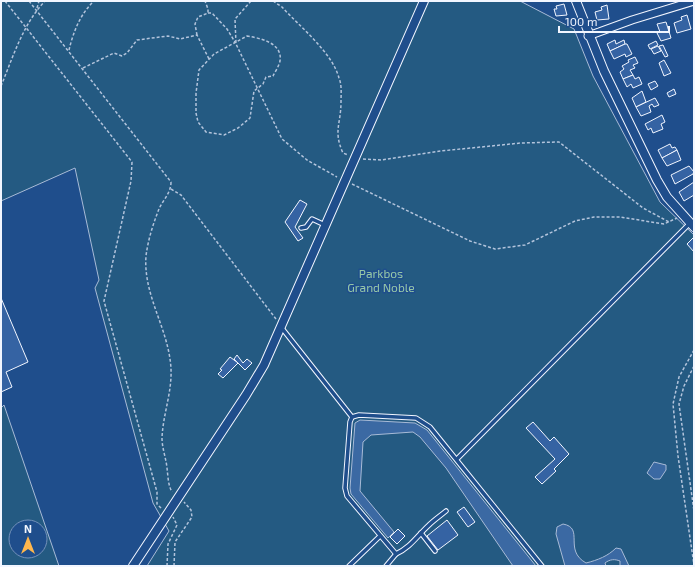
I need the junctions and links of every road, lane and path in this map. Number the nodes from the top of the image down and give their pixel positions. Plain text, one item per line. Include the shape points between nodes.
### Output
1 (4, 1) edge
2 (29, 1) edge
3 (39, 1) edge
4 (45, 1) edge
5 (94, 1) edge
6 (205, 1) edge
7 (251, 1) edge
8 (273, 1) edge
9 (424, 1) edge
10 (576, 1) edge
11 (694, 1) edge
12 (36, 10) junction
13 (208, 13) junction
14 (26, 28) junction
15 (197, 35) junction
16 (588, 36) junction
17 (236, 44) junction
18 (69, 50) junction
19 (209, 59) junction
20 (83, 68) junction
21 (2, 82) edge
22 (1, 86) edge
23 (257, 88) junction
24 (355, 158) junction
25 (345, 181) junction
26 (171, 189) junction
27 (682, 215) junction
28 (671, 222) junction
29 (325, 225) junction
30 (692, 225) edge
31 (301, 228) dead end
32 (281, 326) junction
33 (694, 350) edge
34 (694, 366) edge
35 (352, 417) junction
36 (458, 459) junction
37 (179, 498) junction
38 (446, 511) dead end
39 (694, 512) edge
40 (168, 514) junction
41 (421, 533) junction
42 (379, 537) junction
43 (435, 551) dead end
44 (396, 554) junction
45 (694, 565) edge
46 (133, 566) edge
47 (167, 566) edge
48 (174, 566) edge
49 (349, 566) edge
50 (386, 566) edge
51 (542, 566) edge

1 - 14 path
2 - 12 path
3 - 12 path
4 - 12 path
5 - 18 path via 80,19
6 - 13 path
7 - 17 path via 235,19
8 - 24 path via 282,7 332,61 340,78 341,91 341,112 336,136 343,153
9 - 24 street
10 - 16 street
11 - 16 street
12 - 14 path
12 - 18 path
13 - 15 path via 198,17 195,24
13 - 17 path via 212,13 227,29
14 - 21 path
14 - 40 path via 132,162 131,181 104,301 157,492 157,504
15 - 19 path
15 - 20 path via 180,39 168,36 137,40 122,56 114,53
16 - 27 street via 657,180
17 - 19 path via 221,50
17 - 23 path
17 - 23 path via 247,36 274,44 279,52 280,61 273,76 266,77 263,84
18 - 20 path
19 - 23 path via 199,70 196,93 198,122 206,132 224,135 250,118 253,96
20 - 26 path via 171,182
21 - 22 path
23 - 25 path via 282,139 307,160
24 - 25 street
24 - 28 path via 376,161 442,151 559,142 643,208
25 - 28 path via 470,241 495,249 525,245 575,221 594,217 605,216 664,224
25 - 29 street
26 - 32 path via 181,195
26 - 37 path via 153,225 147,249 146,269 151,296 170,354 170,393 162,438 169,484
27 - 28 path
27 - 30 street
29 - 31 lane via 312,219 306,227
29 - 32 street
30 - 36 lane
32 - 35 lane
32 - 37 street via 264,364 246,395
33 - 45 path via 679,377 673,404
34 - 39 path via 679,404
35 - 36 lane via 364,415 421,420
35 - 42 lane via 345,488 348,499
36 - 51 lane
37 - 40 street
37 - 48 path via 189,507 192,517 176,542
38 - 41 lane
40 - 46 street
40 - 47 path via 175,519 177,525 168,544
41 - 43 lane
41 - 44 lane via 410,546
42 - 44 lane
42 - 49 lane
44 - 50 lane

